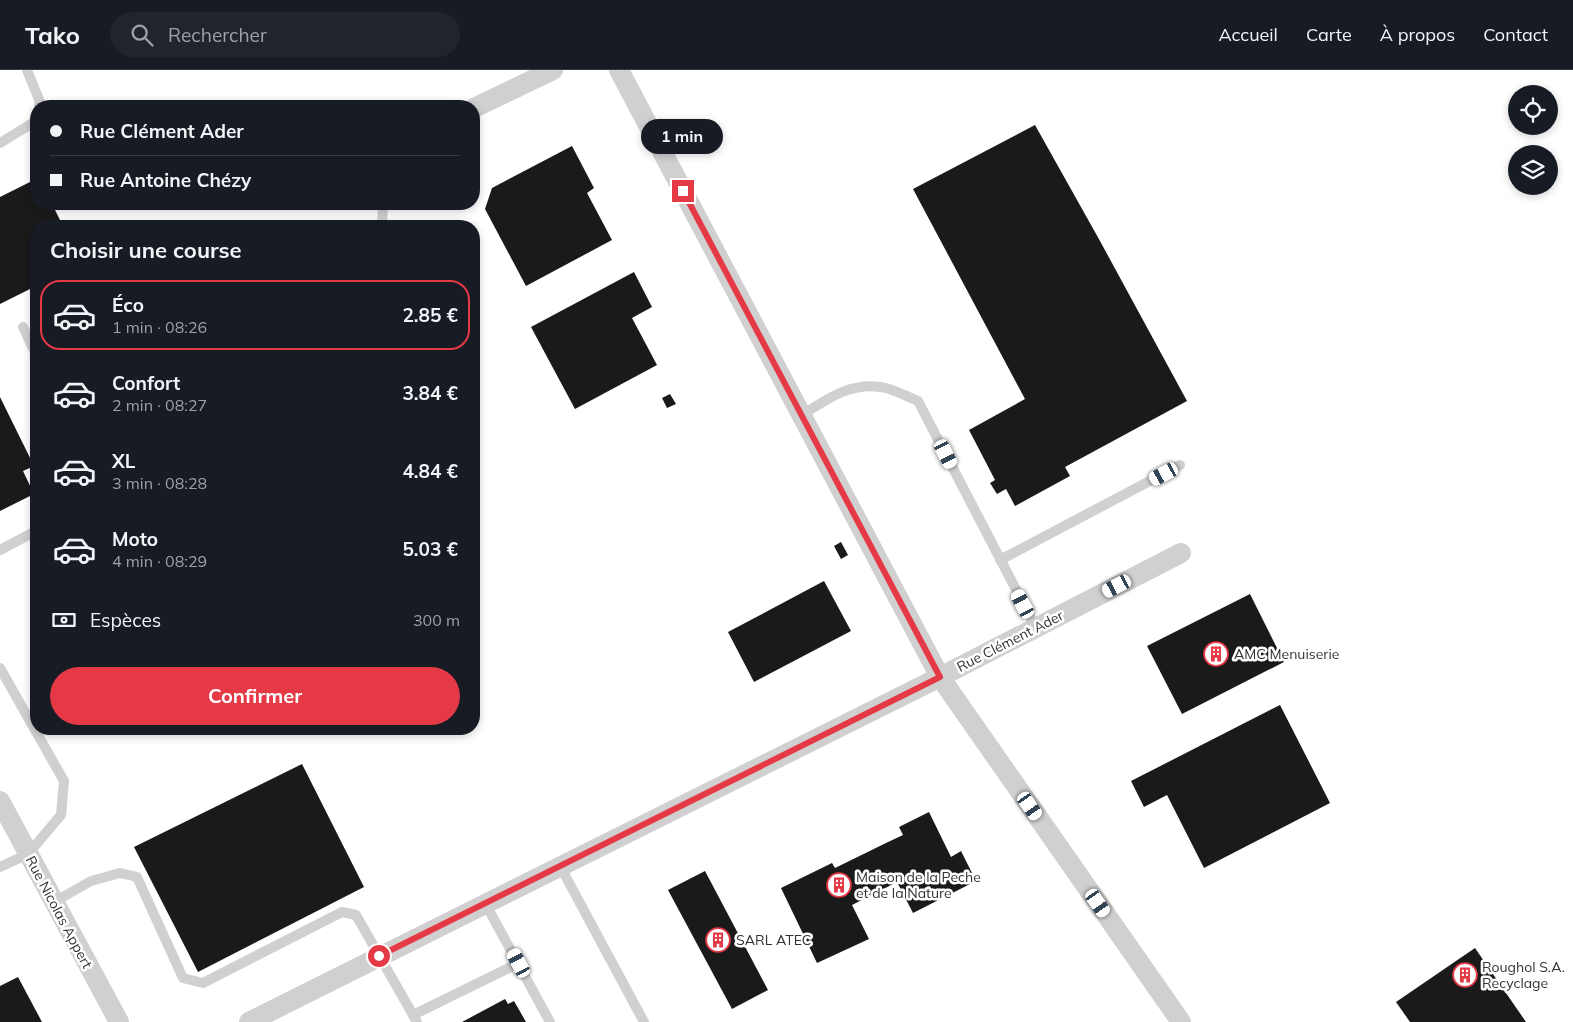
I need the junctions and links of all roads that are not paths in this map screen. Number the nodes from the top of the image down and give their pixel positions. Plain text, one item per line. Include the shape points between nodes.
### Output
1 (27, 70) edge
2 (553, 70) edge
3 (619, 70) edge
4 (39, 100) edge
5 (480, 105) edge
6 (30, 124) edge
7 (0, 142) edge
8 (24, 327) dead end
9 (30, 341) edge
10 (802, 415) junction
11 (1180, 465) dead end
12 (30, 534) edge
13 (0, 550) edge
14 (1181, 554) dead end
15 (1000, 560) junction
16 (1036, 628) junction
17 (0, 668) edge
18 (940, 677) junction
19 (30, 721) edge
20 (38, 735) edge
21 (0, 801) edge
22 (28, 854) junction
23 (560, 866) junction
24 (0, 867) edge
25 (54, 902) junction
26 (485, 903) junction
27 (379, 956) junction
28 (519, 963) junction
29 (415, 1018) edge
30 (1175, 1020) edge
31 (119, 1022) edge
32 (249, 1022) edge
33 (550, 1022) edge
34 (644, 1022) edge

1 - 4 lane
2 - 5 street
3 - 10 street
6 - 7 lane
8 - 9 lane
10 - 15 lane via 836,394 859,386 885,388 918,402
10 - 18 street
11 - 15 lane
12 - 13 lane
14 - 16 street, Rue Clément Ader
15 - 16 lane
16 - 18 street, Rue Clément Ader
17 - 19 lane
18 - 23 street, Rue Clément Ader
18 - 30 street
20 - 22 lane via 64,781 61,816
21 - 22 street, Rue Nicolas Appert
22 - 24 lane
22 - 25 street, Rue Nicolas Appert
23 - 26 street, Rue Clément Ader
23 - 34 lane
25 - 27 lane via 91,881 120,873 137,877 183,978 203,983 342,912 356,915
25 - 31 street, Rue Nicolas Appert
26 - 27 street, Rue Clément Ader
26 - 28 lane
27 - 29 lane
27 - 32 street, Rue Clément Ader
28 - 29 lane
28 - 33 lane

